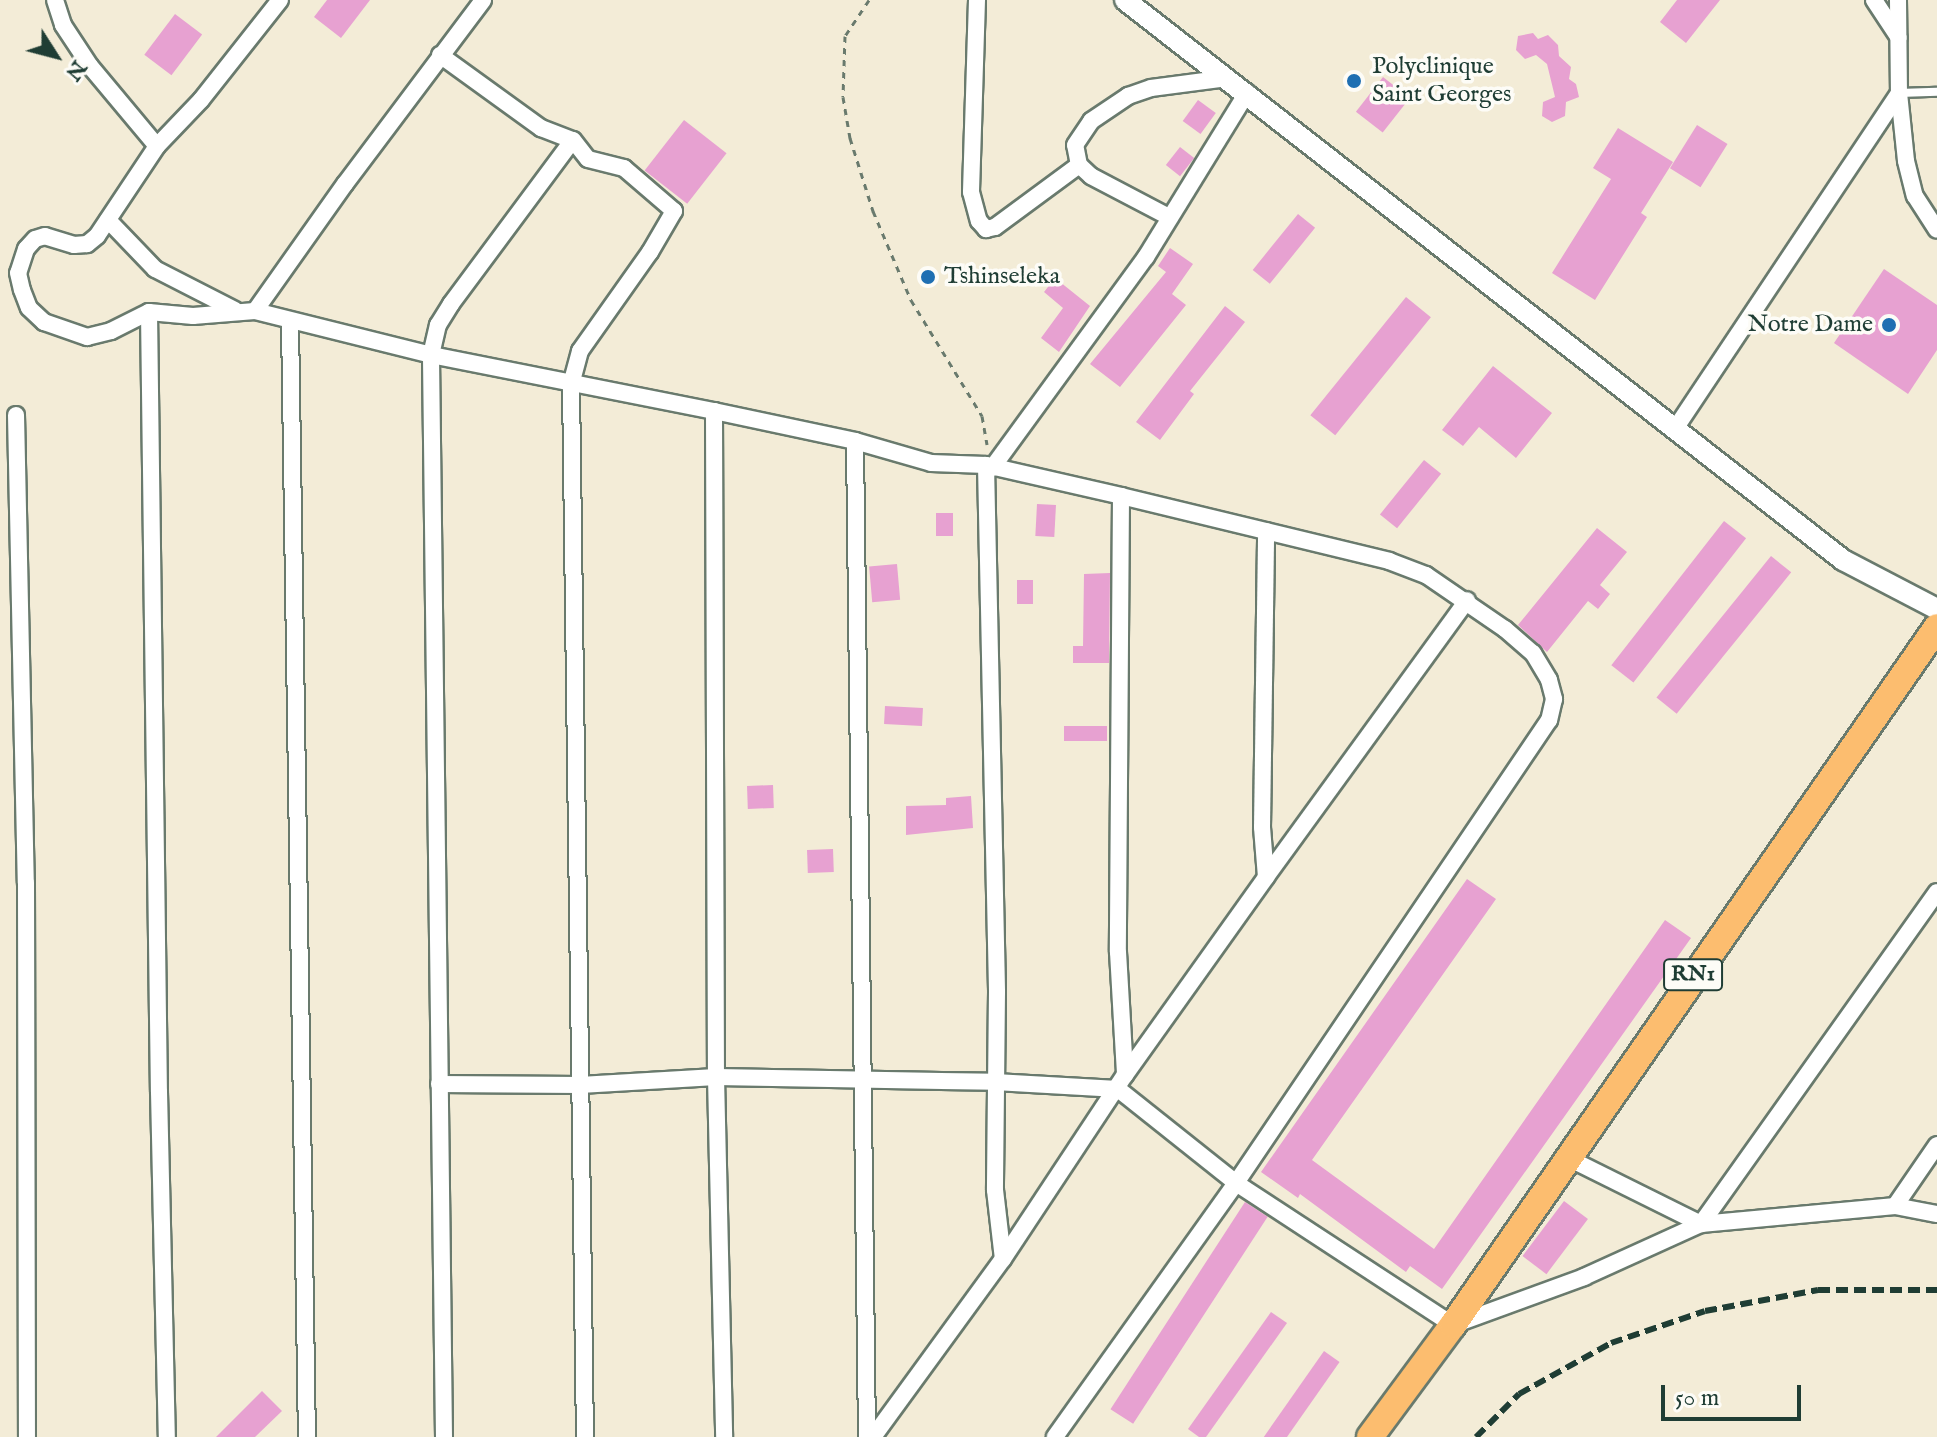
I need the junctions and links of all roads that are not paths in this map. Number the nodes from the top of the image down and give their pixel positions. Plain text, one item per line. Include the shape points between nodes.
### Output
1 (55, 0) edge
2 (280, 0) edge
3 (483, 0) edge
4 (977, 0) edge
5 (1125, 0) edge
6 (1874, 0) edge
7 (1898, 0) edge
8 (1899, 38) junction
9 (440, 55) junction
10 (1227, 78) junction
11 (1937, 92) edge
12 (1247, 93) junction
13 (1899, 93) junction
14 (573, 140) junction
15 (157, 146) junction
16 (1079, 165) junction
17 (1169, 217) junction
18 (108, 220) junction
19 (1937, 230) edge
20 (236, 310) junction
21 (255, 311) junction
22 (149, 312) junction
23 (290, 322) junction
24 (431, 355) junction
25 (571, 385) junction
26 (714, 411) junction
27 (16, 415) dead end
28 (1675, 429) junction
29 (855, 441) junction
30 (989, 467) junction
31 (1121, 496) junction
32 (1266, 531) junction
33 (1467, 600) junction
34 (1937, 609) edge
35 (1937, 627) edge
36 (1266, 877) junction
37 (1937, 892) edge
38 (716, 1077) junction
39 (861, 1080) junction
40 (995, 1082) junction
41 (1122, 1082) junction
42 (439, 1084) junction
43 (580, 1085) junction
44 (1937, 1145) edge
45 (1566, 1157) junction
46 (1236, 1183) junction
47 (1895, 1206) junction
48 (1937, 1214) edge
49 (1701, 1224) junction
50 (1003, 1259) junction
51 (1453, 1325) junction
52 (27, 1437) edge
53 (167, 1437) edge
54 (307, 1437) edge
55 (444, 1437) edge
56 (585, 1437) edge
57 (724, 1437) edge
58 (867, 1437) edge
59 (873, 1437) edge
60 (1055, 1437) edge
61 (1370, 1437) edge

1 - 15 street via 63,25 90,66
2 - 15 street via 201,100
3 - 9 street
4 - 16 street via 971,192 979,221 986,229 995,227
5 - 10 street
6 - 8 street
7 - 8 street
8 - 13 street
9 - 14 street via 541,128
9 - 21 street
10 - 12 street
10 - 16 street via 1128,96 1083,130 1075,145
11 - 13 lane
12 - 17 street
12 - 28 street
13 - 19 street via 1915,196
13 - 28 street
14 - 24 street via 451,304 438,325
14 - 25 street via 588,159 624,168 674,211 580,351
15 - 18 street
16 - 17 street
17 - 30 street via 1119,297
18 - 20 street via 155,269
18 - 22 street via 87,244 45,236 26,249 18,273 29,308 44,322 87,337
20 - 21 street
20 - 22 street via 193,316
21 - 23 street
22 - 53 street
23 - 24 street
23 - 54 street
24 - 25 street
24 - 42 street
25 - 26 street
25 - 43 street
26 - 29 street
26 - 38 street
27 - 52 street via 26,899
28 - 34 street via 1843,560
29 - 30 street via 931,463
29 - 39 street
30 - 31 street
30 - 40 street
31 - 32 street
31 - 41 street
32 - 33 street via 1389,561 1426,575
32 - 36 street
33 - 36 street
33 - 46 street via 1533,653 1554,699 1549,720
35 - 45 highway, RN1
36 - 41 street
37 - 49 street
38 - 39 street
38 - 43 street
38 - 57 street
39 - 40 street
39 - 58 street
40 - 41 street
40 - 50 street via 995,1190
41 - 46 street
41 - 50 street
42 - 43 street
42 - 55 street
43 - 56 street
44 - 47 street
45 - 49 street
45 - 51 highway, RN1
46 - 51 street
46 - 60 street
47 - 48 street
47 - 49 street
49 - 51 street via 1584,1277
50 - 59 street
51 - 61 highway, RN1

